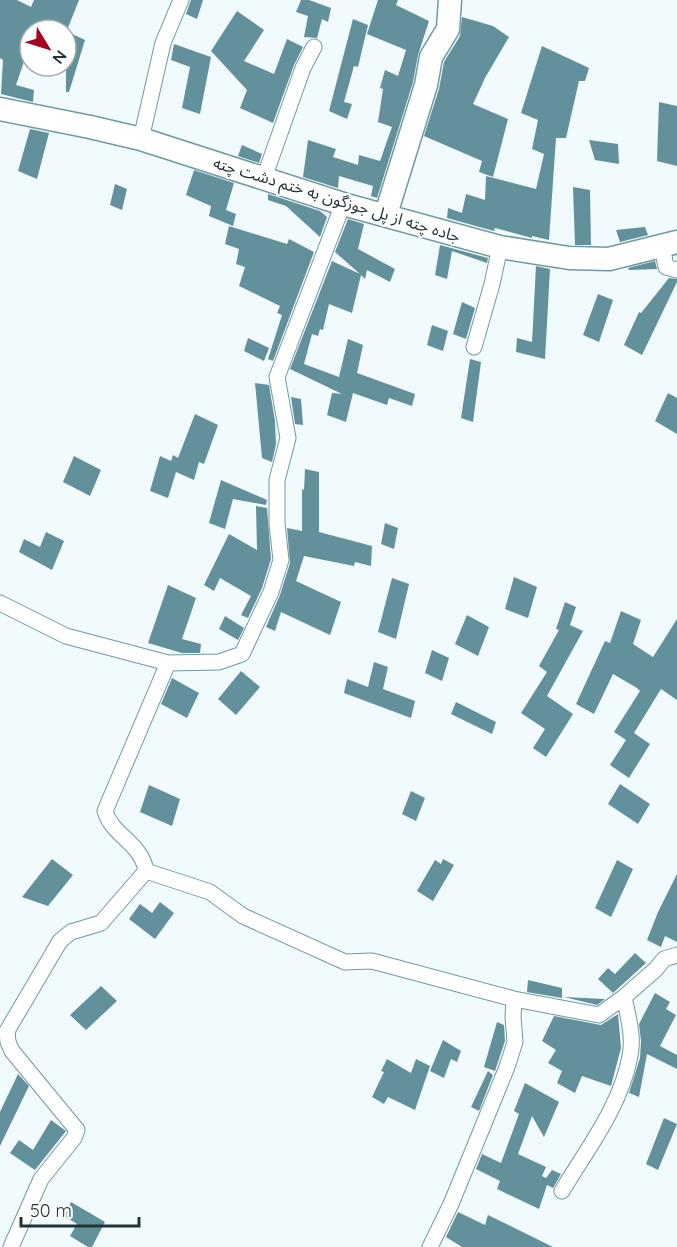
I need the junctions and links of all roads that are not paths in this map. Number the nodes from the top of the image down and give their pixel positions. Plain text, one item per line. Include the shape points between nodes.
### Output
1 (181, 0) edge
2 (450, 0) edge
3 (314, 47) dead end
4 (0, 109) edge
5 (141, 139) junction
6 (264, 178) junction
7 (343, 204) junction
8 (386, 214) junction
9 (669, 244) edge
10 (500, 247) junction
11 (677, 270) edge
12 (474, 347) dead end
13 (0, 603) edge
14 (168, 663) junction
15 (146, 871) junction
16 (677, 955) edge
17 (624, 997) junction
18 (514, 999) junction
19 (562, 1191) dead end
20 (11, 1247) edge
21 (430, 1247) edge

1 - 5 street via 163,43
2 - 8 street via 448,29 431,57
3 - 6 street
4 - 5 street, جاده چته از پل جوزگون به ختم دشت چته
5 - 6 street, جاده چته از پل جوزگون به ختم دشت چته
6 - 7 street, جاده چته از پل جوزگون به ختم دشت چته
7 - 8 street, جاده چته از پل جوزگون به ختم دشت چته
7 - 14 street via 277,378 288,438 277,480 280,560 271,592 242,654 219,662
8 - 10 street, جاده چته از پل جوزگون به ختم دشت چته
9 - 10 street, جاده چته از پل جوزگون به ختم دشت چته via 609,259 568,258
9 - 11 street via 666,267
10 - 12 street
13 - 14 street via 66,636
14 - 15 street via 105,811 108,821 143,858
15 - 18 street via 210,892 243,916 345,962 372,961
15 - 20 street via 100,923 71,932 60,941 7,1031 12,1051 77,1130 41,1179
16 - 17 street via 664,959
17 - 18 street via 599,1015
17 - 19 street via 630,1055 618,1097
18 - 21 street via 515,1042 507,1067

